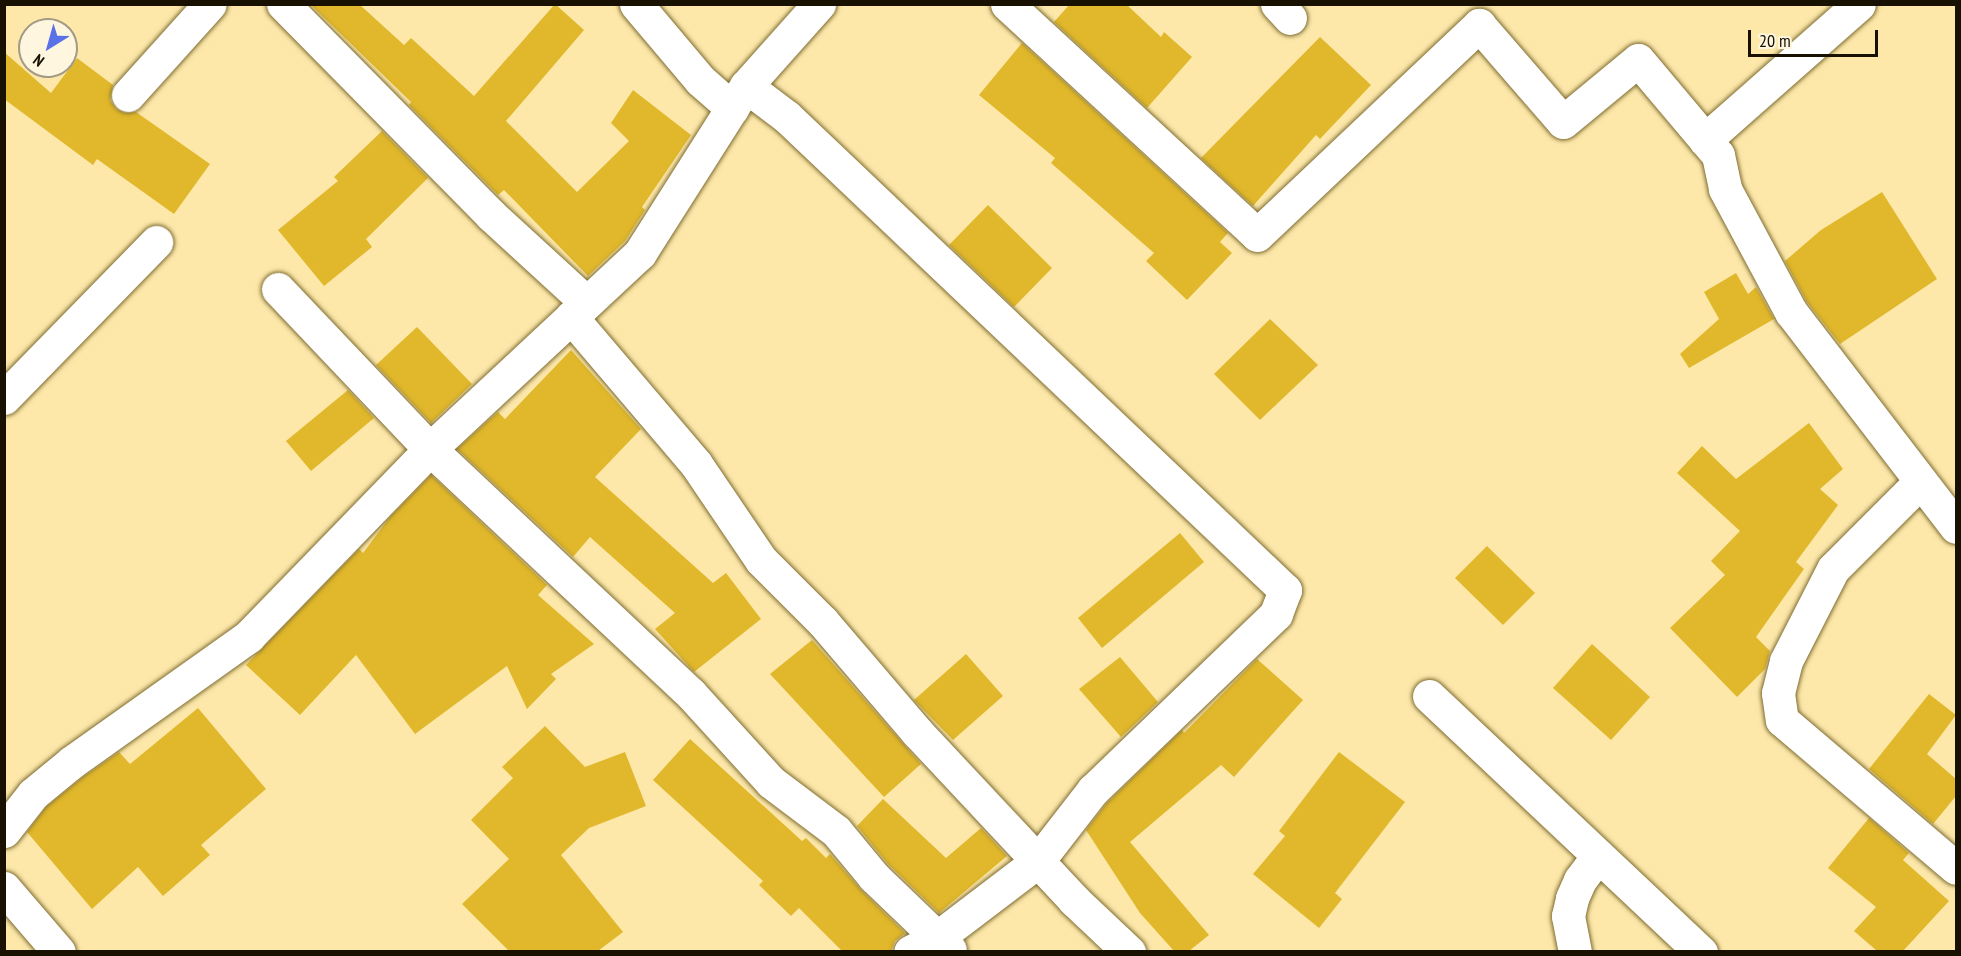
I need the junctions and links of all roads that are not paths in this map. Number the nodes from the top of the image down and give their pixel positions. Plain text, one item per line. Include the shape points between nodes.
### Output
1 (210, 4) edge
2 (283, 4) edge
3 (636, 4) edge
4 (819, 4) edge
5 (1007, 4) edge
6 (1859, 4) edge
7 (128, 94) dead end
8 (739, 97) junction
9 (1705, 140) junction
10 (156, 242) dead end
11 (278, 289) dead end
12 (579, 310) junction
13 (4, 398) edge
14 (430, 449) junction
15 (1920, 482) junction
16 (1956, 527) edge
17 (1430, 696) dead end
18 (4, 831) edge
19 (1598, 856) junction
20 (1038, 861) junction
21 (1956, 868) edge
22 (4, 888) edge
23 (933, 947) edge
24 (59, 951) edge
25 (1129, 951) edge
26 (1575, 951) edge
27 (1701, 951) edge

1 - 7 street
2 - 12 street
3 - 8 street via 700,80
4 - 8 street
5 - 9 street via 1257,235 1479,26 1563,122 1638,60
6 - 9 street
8 - 12 street via 640,253
8 - 20 street via 796,125 1285,590 1275,614 1093,790
9 - 15 street via 1718,155 1725,189 1791,312
10 - 13 street
11 - 14 street
12 - 14 street
12 - 20 street via 696,464 761,560 823,622 917,732
14 - 18 street via 249,636 72,762 33,794
14 - 23 street via 691,694 771,782 836,831
15 - 16 street
15 - 21 street via 1833,569 1786,661 1778,693 1782,720
17 - 19 street
19 - 26 street via 1572,898 1568,916
19 - 27 street
20 - 23 street
20 - 25 street
22 - 24 street

